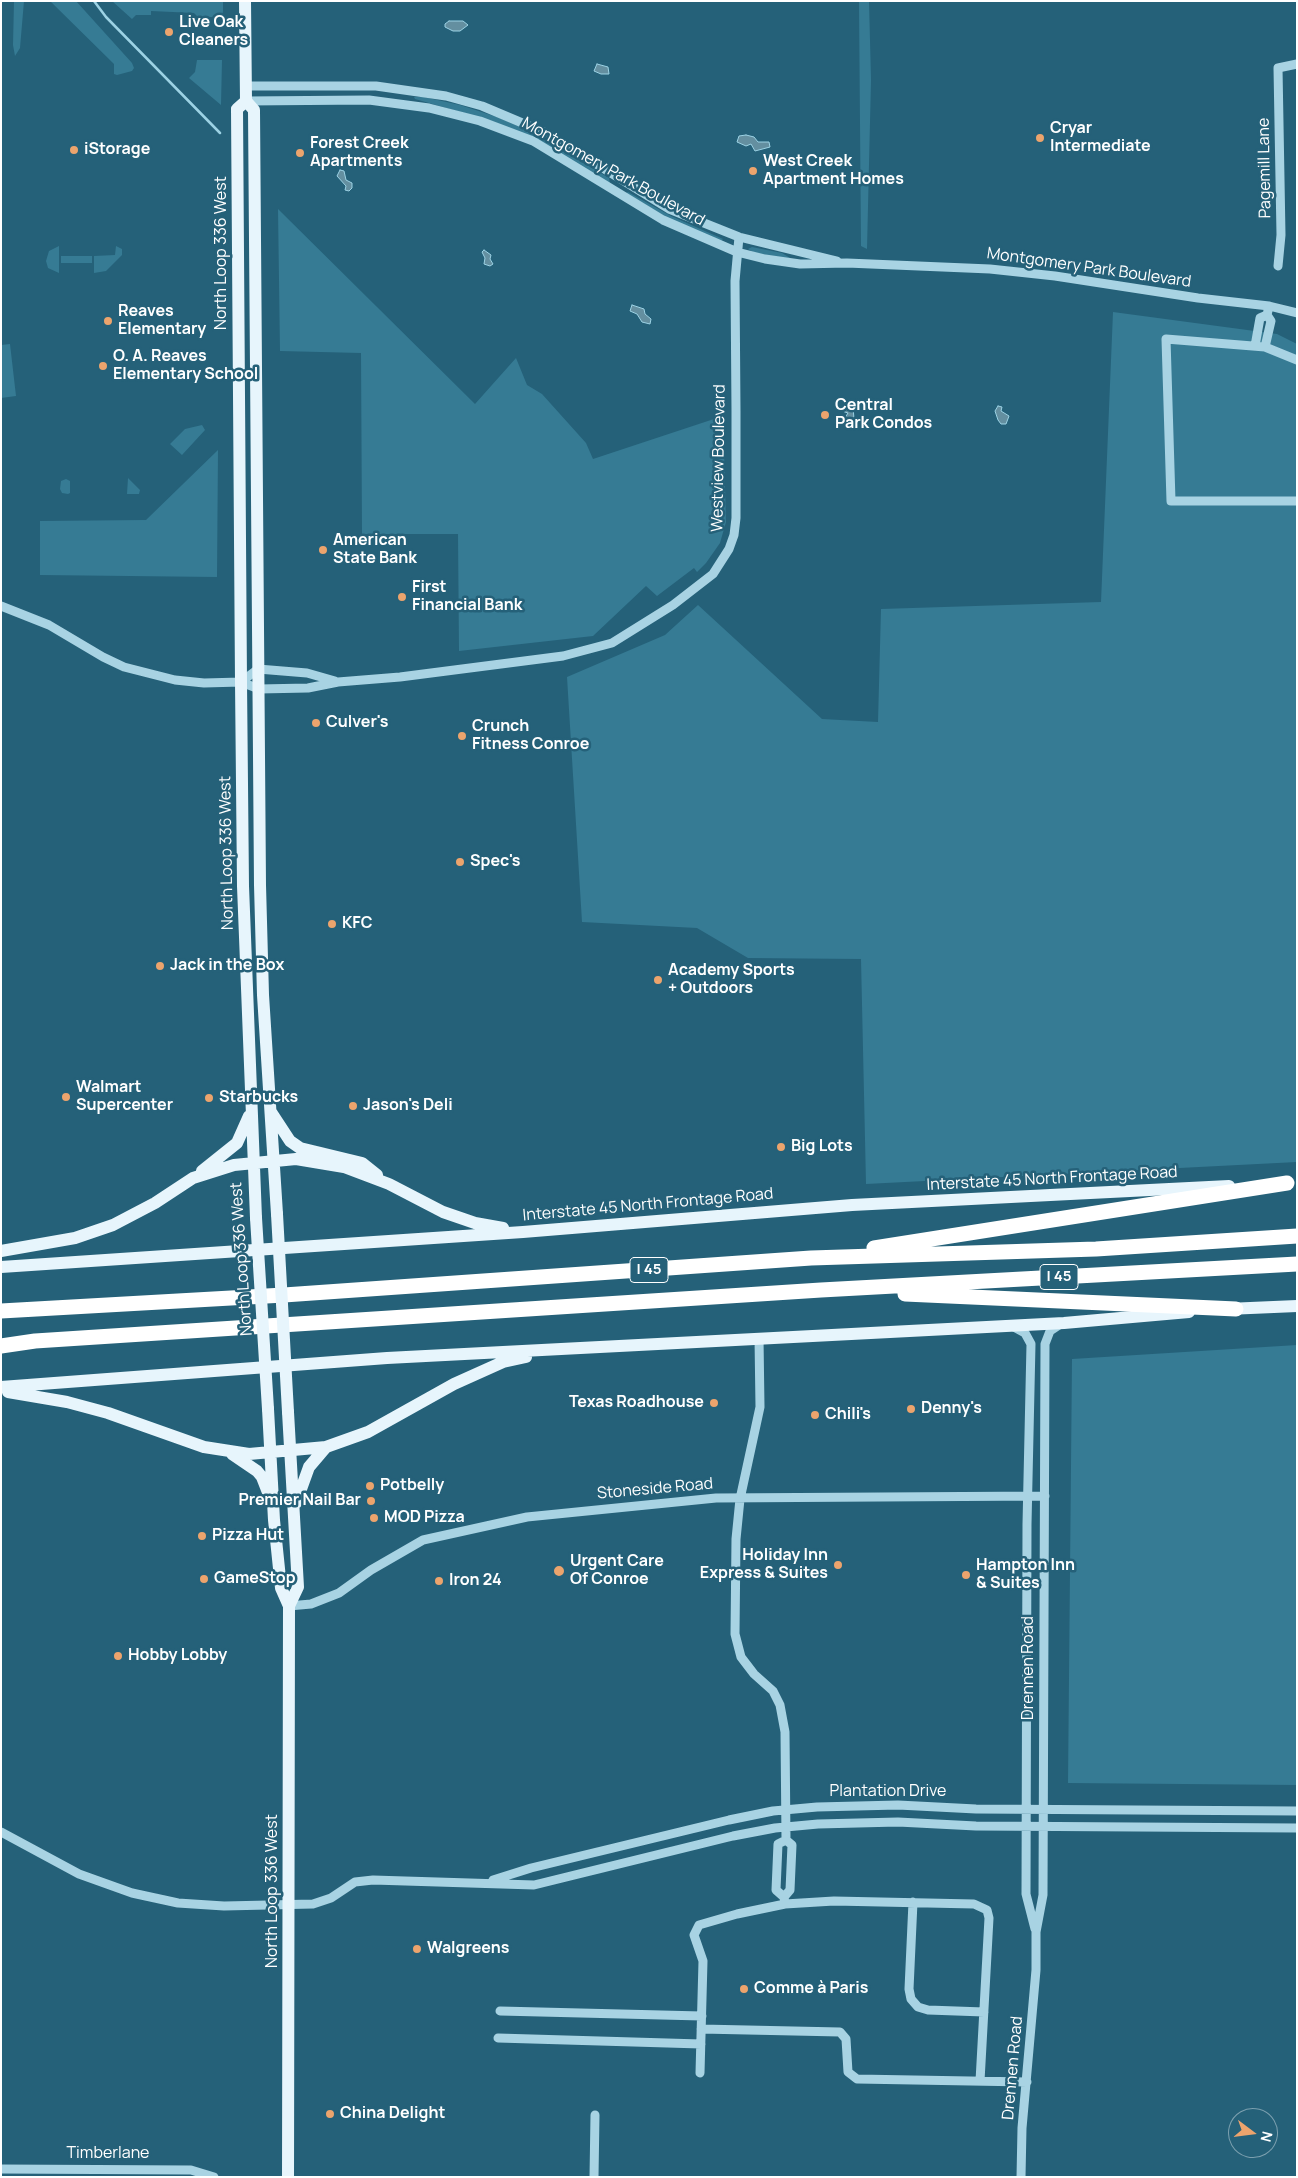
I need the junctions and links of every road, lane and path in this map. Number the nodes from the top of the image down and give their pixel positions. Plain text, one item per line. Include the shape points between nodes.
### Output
1 (245, 1) edge
2 (1297, 64) edge
3 (245, 86) junction
4 (246, 101) junction
5 (629, 186) junction
6 (622, 196) junction
7 (739, 237) junction
8 (737, 252) junction
9 (846, 263) junction
10 (1278, 266) dead end
11 (1268, 311) junction
12 (1297, 313) edge
13 (1255, 346) junction
14 (1265, 347) junction
15 (1297, 360) edge
16 (239, 420) junction
17 (256, 422) junction
18 (1297, 501) edge
19 (1, 606) edge
20 (258, 669) junction
21 (241, 682) junction
22 (338, 682) junction
23 (259, 689) junction
24 (252, 1109) junction
25 (269, 1109) junction
26 (274, 1161) junction
27 (252, 1163) junction
28 (193, 1178) junction
29 (1292, 1183) edge
30 (389, 1184) junction
31 (523, 1232) junction
32 (1297, 1236) edge
33 (1, 1251) edge
34 (811, 1258) junction
35 (1297, 1264) edge
36 (1, 1267) edge
37 (821, 1290) junction
38 (1297, 1306) edge
39 (1236, 1309) junction
40 (1, 1311) edge
41 (1064, 1323) junction
42 (1010, 1325) junction
43 (759, 1338) junction
44 (1, 1346) edge
45 (552, 1350) junction
46 (1, 1389) edge
47 (326, 1447) junction
48 (290, 1450) junction
49 (227, 1452) junction
50 (270, 1452) junction
51 (1029, 1496) junction
52 (1045, 1496) junction
53 (740, 1500) junction
54 (273, 1504) junction
55 (294, 1508) junction
56 (289, 1606) junction
57 (1026, 1809) junction
58 (785, 1810) junction
59 (1044, 1810) junction
60 (1297, 1811) edge
61 (787, 1826) junction
62 (1026, 1826) junction
63 (1043, 1826) junction
64 (1297, 1828) edge
65 (1, 1832) edge
66 (786, 1840) junction
67 (776, 1869) junction
68 (791, 1869) junction
69 (488, 1882) junction
70 (784, 1901) junction
71 (912, 1902) junction
72 (289, 1903) junction
73 (1036, 1932) junction
74 (500, 2011) dead end
75 (984, 2012) junction
76 (702, 2016) junction
77 (702, 2029) junction
78 (498, 2038) dead end
79 (701, 2044) junction
80 (700, 2073) dead end
81 (980, 2082) junction
82 (1027, 2082) junction
83 (594, 2115) dead end
84 (1, 2169) edge
85 (100, 2172) edge
86 (214, 2177) edge
87 (288, 2177) edge
88 (594, 2177) edge
89 (1021, 2177) edge

1 - 3 main road, North Loop 336 West
2 - 10 street, Pagemill Lane via 1278,68 1282,235
3 - 4 main road, North Loop 336 West
3 - 5 street, Montgomery Park Boulevard via 376,86 446,96 482,106 546,133
4 - 6 street, Montgomery Park Boulevard via 369,100 452,113 533,141
4 - 16 main road, North Loop 336 West via 237,109
4 - 17 main road, North Loop 336 West via 254,110
5 - 6 street
5 - 7 street, Montgomery Park Boulevard via 669,209
6 - 8 street, Montgomery Park Boulevard via 663,220
7 - 8 street, Westview Boulevard
7 - 9 street, Montgomery Park Boulevard
8 - 9 street, Montgomery Park Boulevard via 800,264
8 - 22 street, Westview Boulevard via 734,281 736,518 729,549 713,574 673,605 612,643 563,656
9 - 11 street, Montgomery Park Boulevard via 990,269 1055,276
11 - 12 street, Montgomery Park Boulevard
11 - 13 street via 1260,318
11 - 14 street via 1271,321
13 - 14 street
13 - 18 street via 1166,339 1171,501
14 - 15 street
16 - 17 main road
16 - 21 main road, North Loop 336 West
17 - 20 main road, North Loop 336 West
19 - 21 street, Westview Boulevard via 35,618 124,667 175,680
20 - 21 street
20 - 22 street, Westview Boulevard via 307,673
20 - 23 main road, North Loop 336 West
21 - 23 street, Westview Boulevard
21 - 24 main road, North Loop 336 West via 243,886
22 - 23 street, Westview Boulevard via 308,688
23 - 25 main road, North Loop 336 West via 260,885
24 - 27 main road, North Loop 336 West
24 - 28 main road via 237,1143
25 - 26 main road, North Loop 336 West
25 - 30 main road via 290,1141 300,1148 362,1164
26 - 27 main road
26 - 30 main road via 322,1162
26 - 48 main road, North Loop 336 West, bridge
27 - 28 main road
27 - 50 main road, North Loop 336 West, bridge
28 - 33 main road via 114,1225 75,1238
29 - 31 main road, Interstate 45 North Frontage Road via 852,1206
29 - 34 highway
30 - 31 main road via 443,1212 476,1223
31 - 36 main road, Interstate 45 North Frontage Road
32 - 34 highway, I 45 via 1096,1250
34 - 40 highway, I 45
35 - 37 highway, I 45
37 - 39 highway
37 - 44 highway, I 45 via 35,1341
38 - 39 main road
39 - 41 main road
41 - 42 main road
41 - 52 street, Drennen Road via 1050,1331 1045,1344
42 - 43 main road
42 - 51 street, Drennen Road via 1025,1333 1031,1344
43 - 45 main road
43 - 53 street via 760,1408
45 - 46 main road via 377,1359
45 - 47 main road via 503,1362 454,1384 368,1432
46 - 49 main road via 85,1407
47 - 48 main road
47 - 55 main road via 309,1467
48 - 50 main road
48 - 55 main road, North Loop 336 West
49 - 50 main road
49 - 54 main road via 262,1477
50 - 54 main road, North Loop 336 West
51 - 52 street, Stoneside Road
51 - 53 street, Stoneside Road
51 - 57 street, Drennen Road
52 - 59 street, Drennen Road
53 - 56 street, Stoneside Road via 687,1499 549,1514 434,1536 371,1570 339,1593 311,1604
53 - 58 street via 736,1539 735,1634 741,1657 773,1691 780,1706 785,1732
54 - 56 main road, North Loop 336 West via 281,1588
55 - 56 main road, North Loop 336 West via 298,1587
56 - 72 main road, North Loop 336 West
57 - 58 street, Plantation Drive via 898,1805
57 - 59 street, Plantation Drive
57 - 62 street, Drennen Road
58 - 61 street
58 - 69 street, Plantation Drive via 729,1820 531,1868
59 - 60 street, Plantation Drive
59 - 63 street, Drennen Road
61 - 62 street, Plantation Drive via 898,1822
61 - 66 street
61 - 69 street, Plantation Drive via 733,1836 534,1885
62 - 63 street, Plantation Drive
62 - 73 street, Drennen Road via 1026,1894
63 - 64 street, Plantation Drive
63 - 73 street, Drennen Road via 1043,1895
65 - 72 street, Plantation Drive via 78,1874 140,1896 195,1905
66 - 67 street via 778,1844
66 - 68 street via 792,1845
67 - 68 street
67 - 70 street via 776,1890
68 - 70 street via 790,1890
69 - 72 street, Plantation Drive via 362,1881 313,1904
70 - 71 street
70 - 76 street via 699,1925 694,1935 703,1961
71 - 75 street via 911,1999 918,2007 928,2010
71 - 75 street via 974,1904 987,1910
72 - 87 main road, North Loop 336 West
73 - 82 street, Drennen Road
74 - 76 street
75 - 81 street
76 - 77 street
77 - 79 street
77 - 81 street via 836,2031 844,2034 848,2072 857,2079
78 - 79 street
79 - 80 street
81 - 82 street
82 - 89 street, Drennen Road
83 - 88 street
84 - 85 street, Timberlane
85 - 86 street, Timberlane via 191,2170

